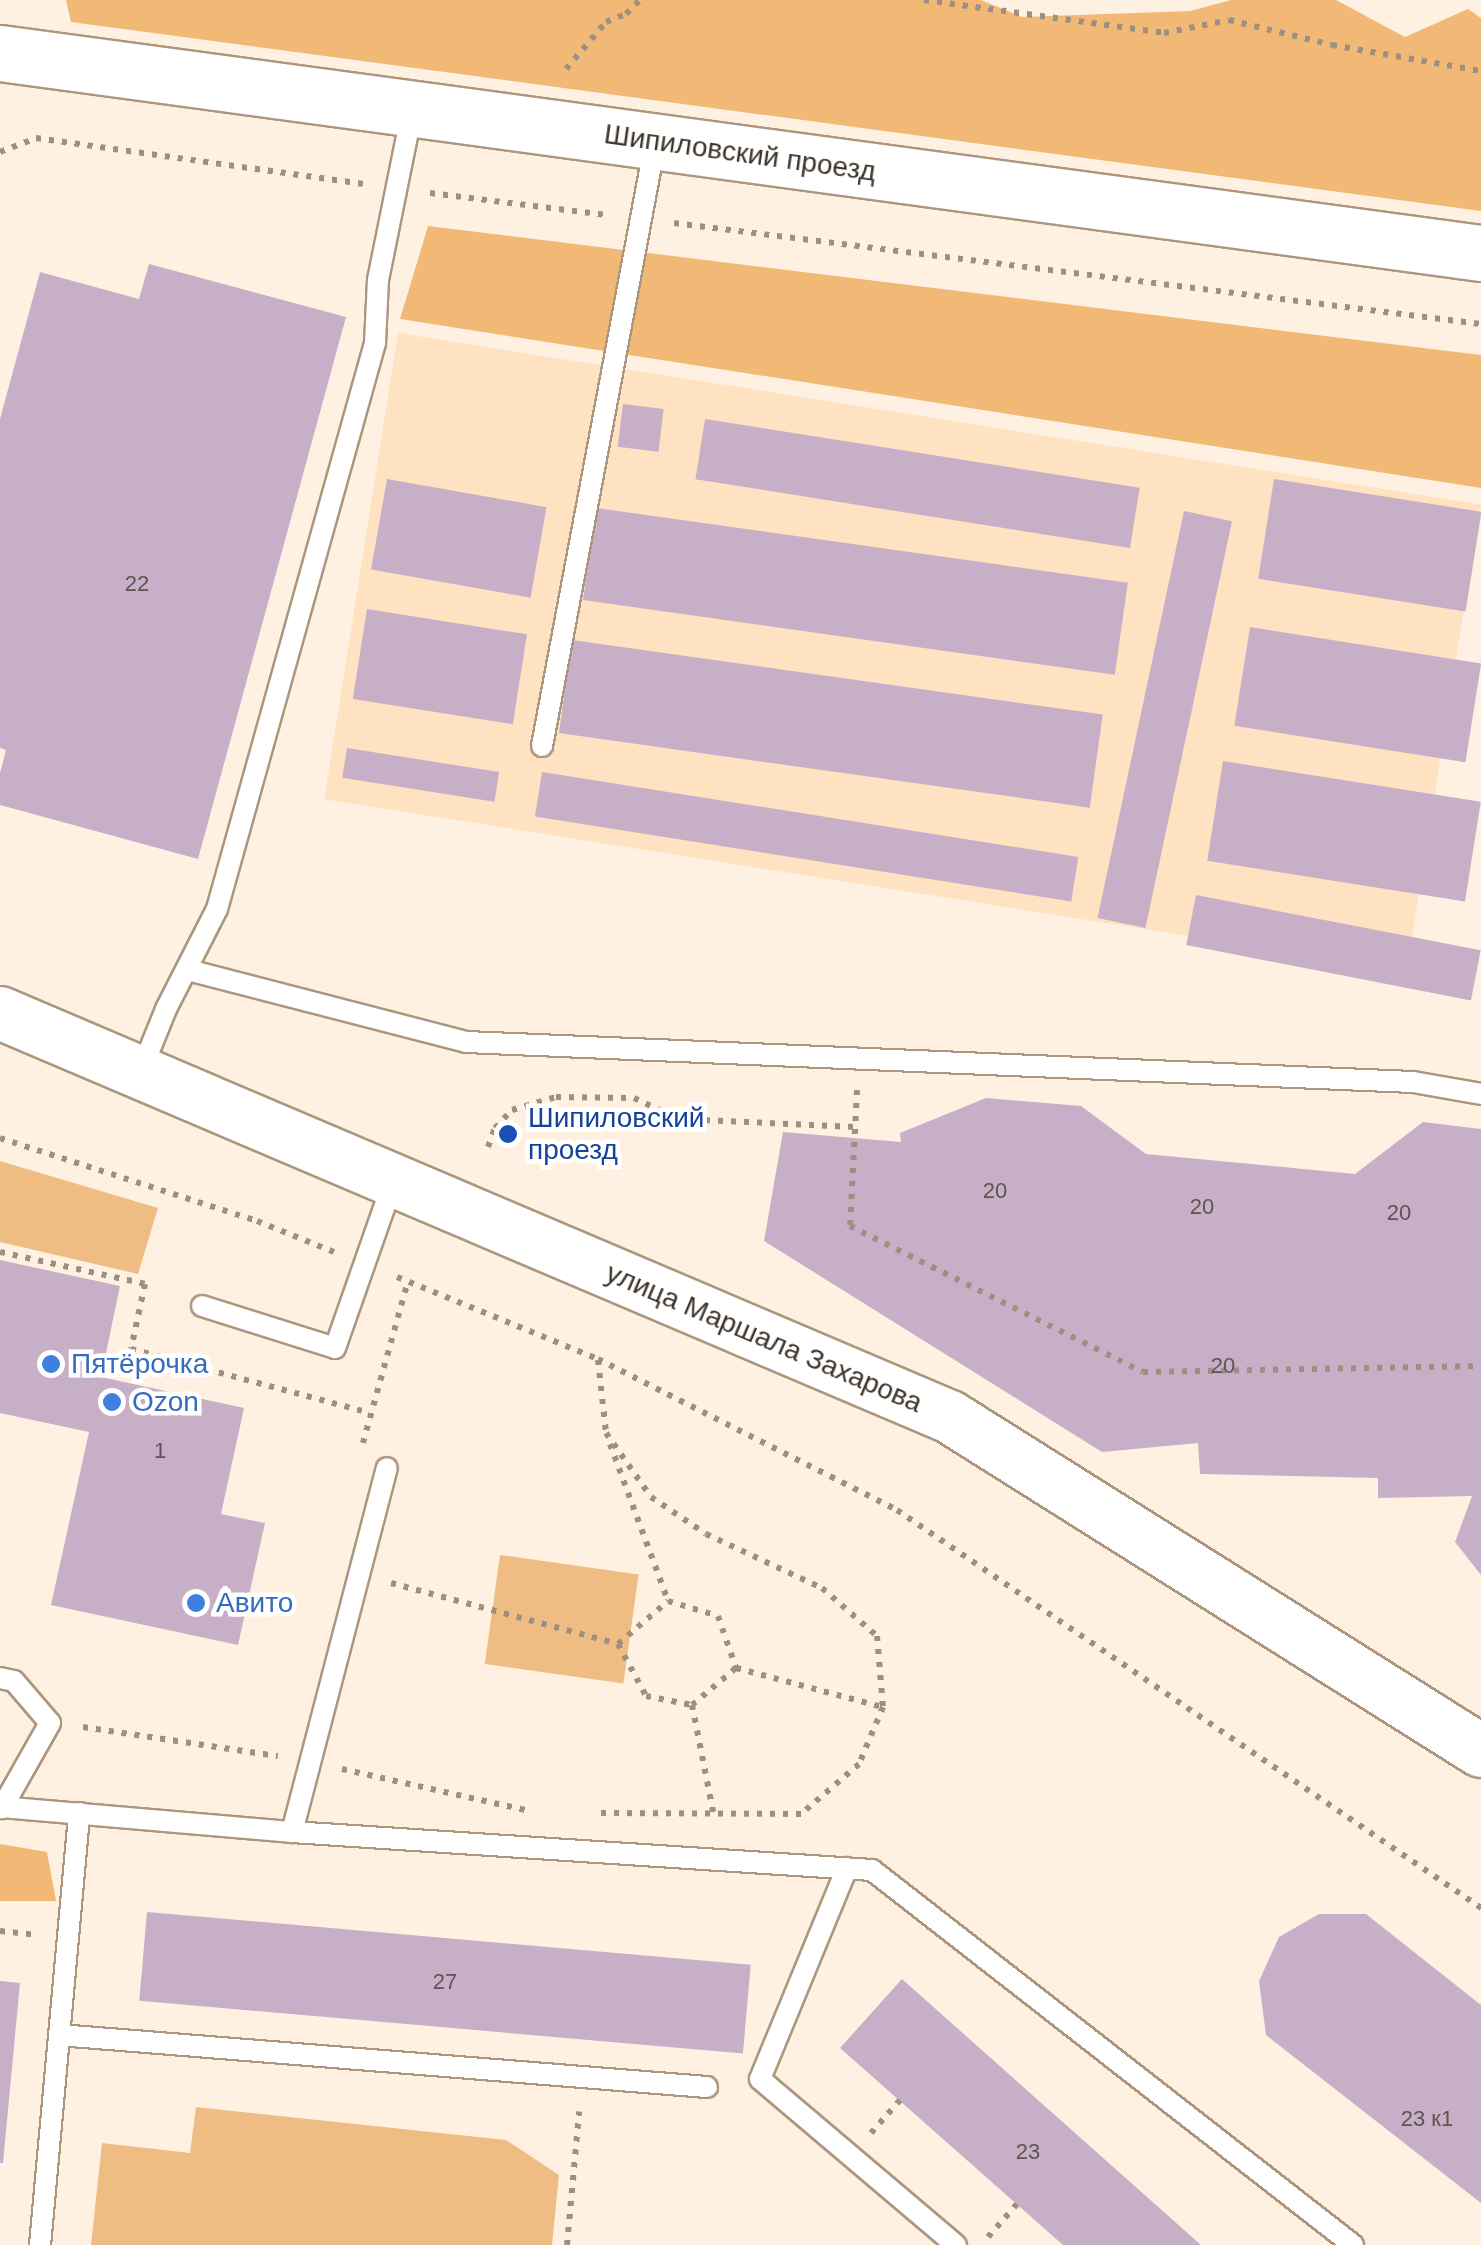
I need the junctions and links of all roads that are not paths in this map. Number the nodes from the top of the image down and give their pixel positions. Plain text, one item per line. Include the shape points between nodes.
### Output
1 (0, 53) edge
2 (413, 108) junction
3 (655, 141) junction
4 (1481, 252) edge
5 (542, 746) dead end
6 (188, 970) junction
7 (0, 1013) edge
8 (140, 1072) junction
9 (1481, 1094) edge
10 (394, 1180) junction
11 (202, 1306) dead end
12 (386, 1468) dead end
13 (0, 1678) edge
14 (1481, 1751) edge
15 (1, 1807) edge
16 (79, 1813) junction
17 (292, 1832) junction
18 (847, 1868) junction
19 (59, 2035) junction
20 (706, 2088) dead end
21 (40, 2245) edge
22 (956, 2245) edge
23 (1352, 2245) edge

1 - 2 main road, Шипиловский проезд
2 - 3 main road, Шипиловский проезд
2 - 6 lane via 378,280 375,343 218,908
3 - 4 main road, Шипиловский проезд
3 - 5 lane
6 - 8 lane
6 - 9 lane via 466,1042 1413,1082
7 - 8 street, улица Маршала Захарова
8 - 10 street, улица Маршала Захарова
10 - 11 lane via 335,1348
10 - 14 street, улица Маршала Захарова via 950,1416
12 - 17 lane
13 - 15 lane via 14,1681 50,1723
15 - 16 lane
16 - 17 lane
16 - 19 lane
17 - 18 lane
18 - 22 lane via 760,2079
18 - 23 lane via 872,1870
19 - 20 lane
19 - 21 lane

